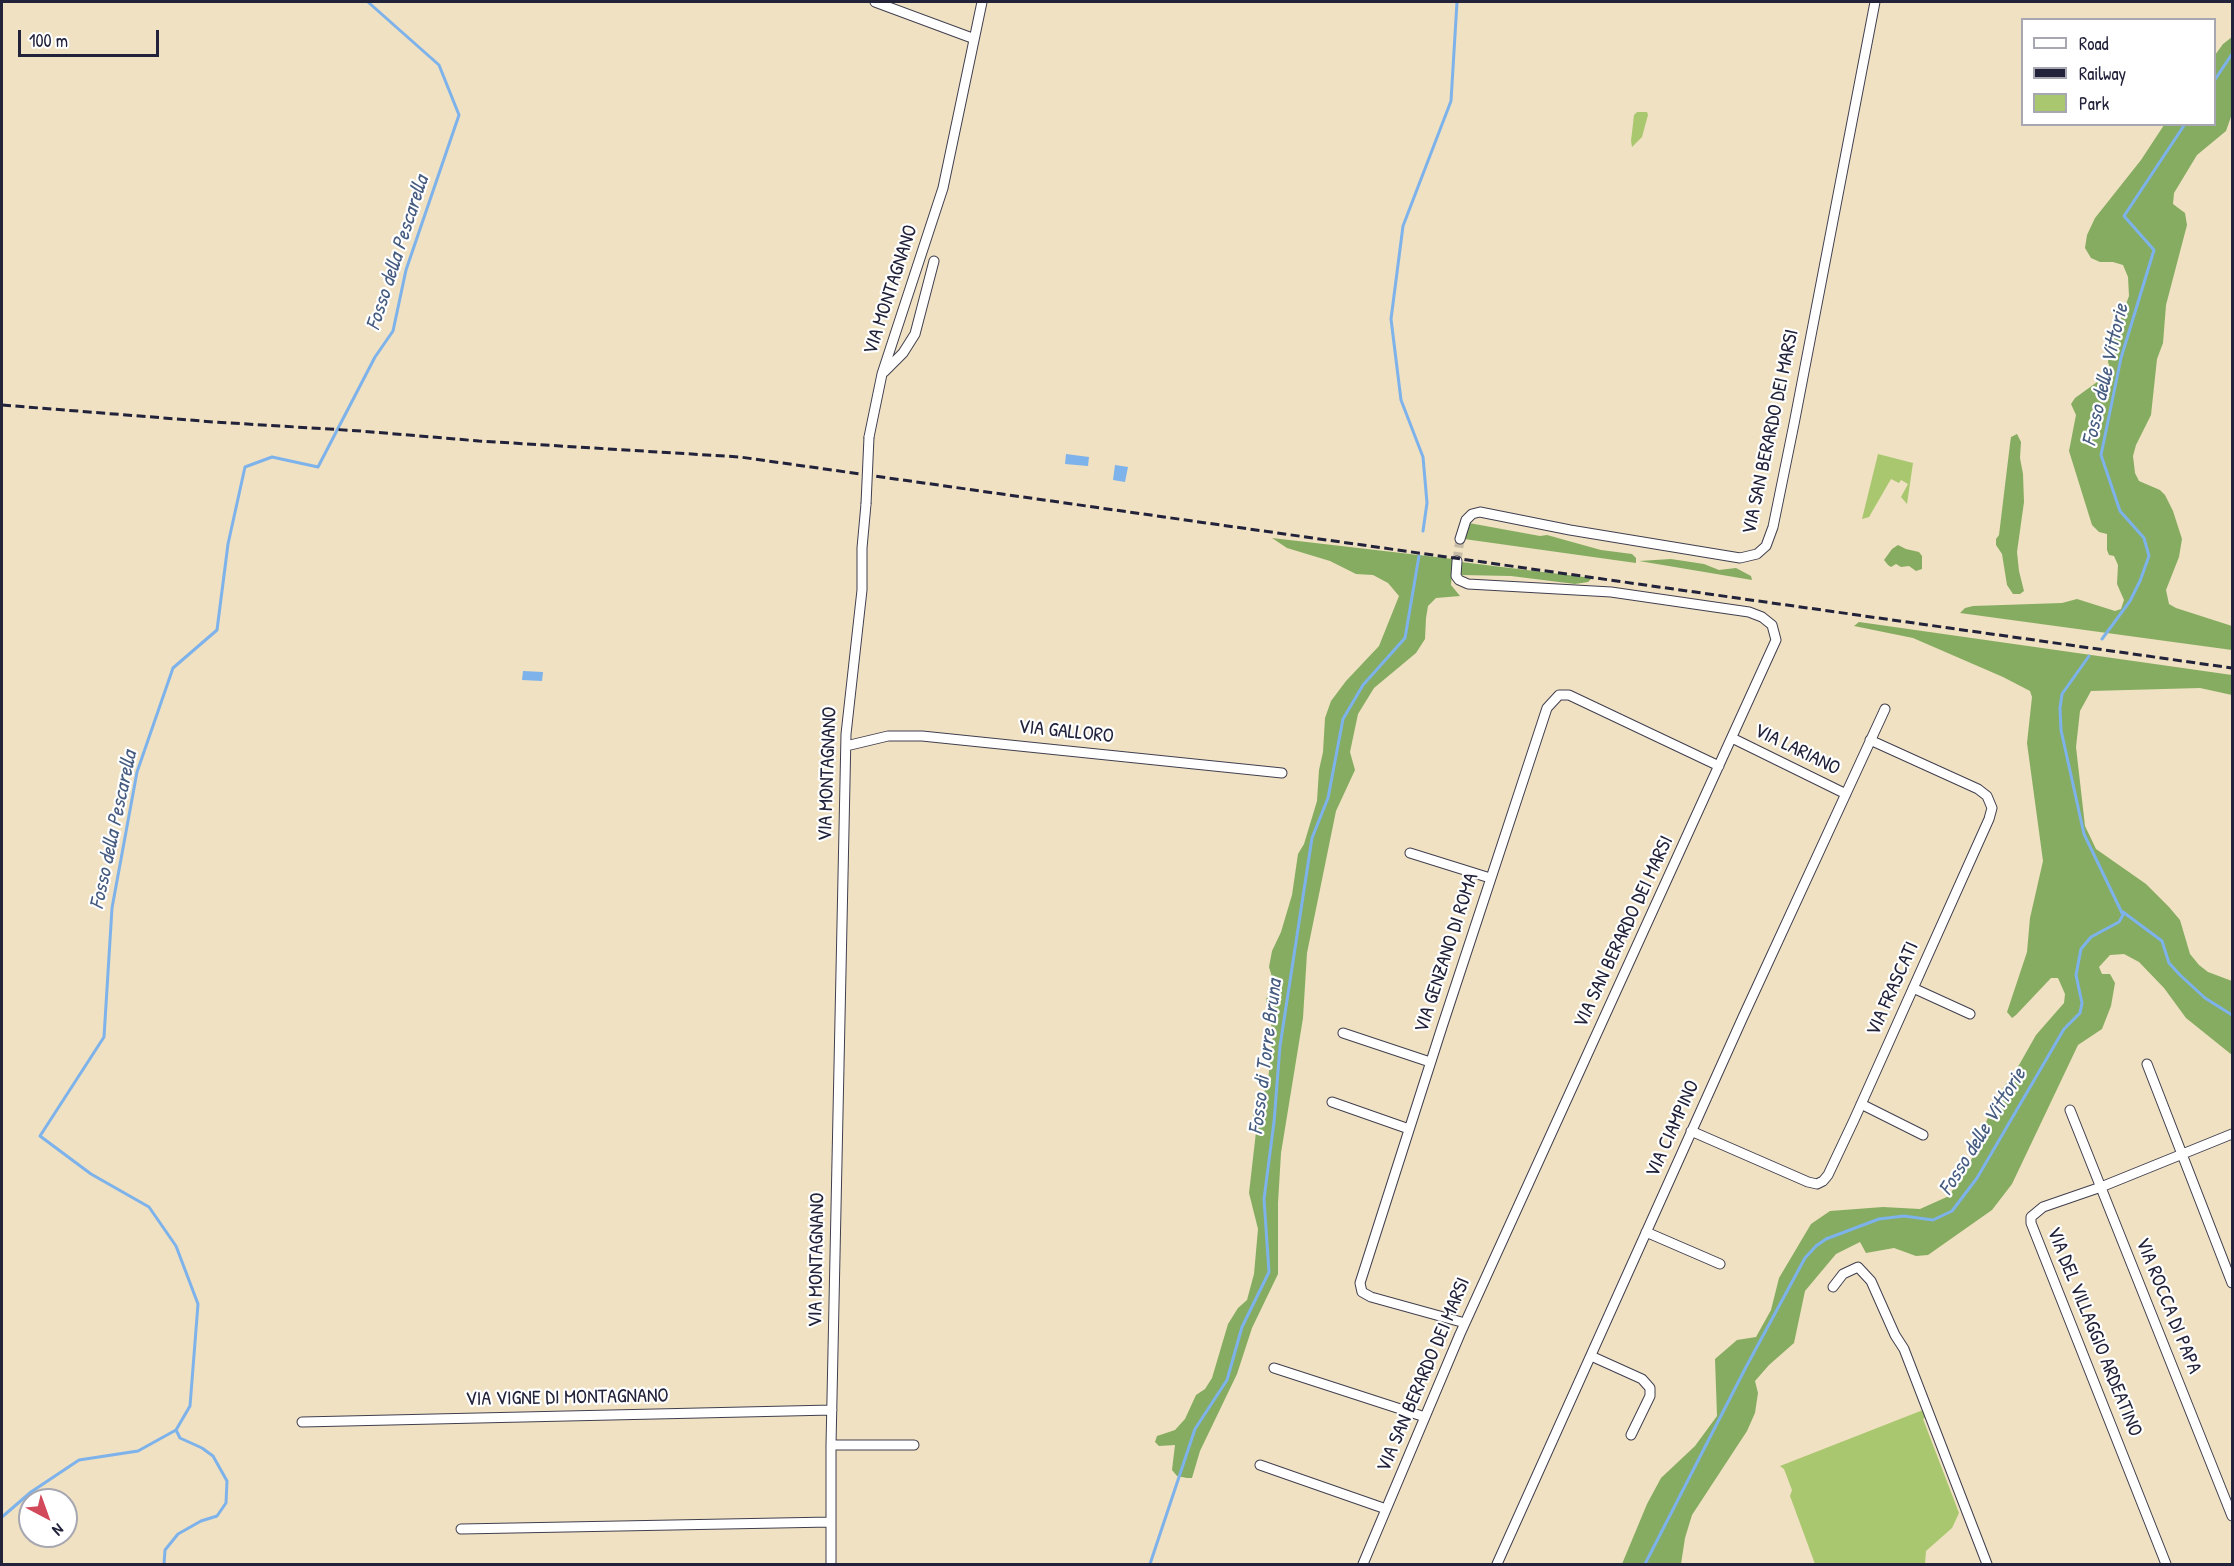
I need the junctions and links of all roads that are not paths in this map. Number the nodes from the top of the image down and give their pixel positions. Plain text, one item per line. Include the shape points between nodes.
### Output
1 (875, 2) edge
2 (982, 2) edge
3 (1875, 2) edge
4 (972, 38) junction
5 (934, 261) dead end
6 (882, 374) junction
7 (1460, 539) tunnel mouth
8 (1457, 561) tunnel mouth
9 (1885, 709) dead end
10 (1732, 738) junction
11 (1870, 740) junction
12 (846, 746) junction
13 (1719, 766) junction
14 (1282, 773) dead end
15 (1846, 794) junction
16 (1410, 853) dead end
17 (1490, 878) junction
18 (1913, 988) junction
19 (1970, 1014) dead end
20 (1343, 1033) dead end
21 (1430, 1062) junction
22 (2147, 1065) dead end
23 (1332, 1102) dead end
24 (1861, 1104) junction
25 (2070, 1110) dead end
26 (1409, 1129) junction
27 (1691, 1131) junction
28 (2232, 1134) edge
29 (1923, 1135) dead end
30 (2182, 1154) junction
31 (2101, 1187) junction
32 (1646, 1232) junction
33 (1720, 1264) dead end
34 (2232, 1283) edge
35 (1833, 1287) dead end
36 (1465, 1323) junction
37 (1591, 1356) junction
38 (1274, 1368) dead end
39 (832, 1410) junction
40 (1425, 1417) junction
41 (302, 1422) dead end
42 (1631, 1435) dead end
43 (831, 1445) junction
44 (914, 1445) dead end
45 (1260, 1465) dead end
46 (1386, 1509) junction
47 (2232, 1516) edge
48 (831, 1522) junction
49 (461, 1529) dead end
50 (831, 1564) edge
51 (1363, 1564) edge
52 (1497, 1564) edge
53 (1987, 1564) edge
54 (2166, 1564) edge

1 - 4 street
2 - 4 street, VIA MONTAGNANO
3 - 7 street, VIA SAN BERARDO DEI MARSI via 1794,424 1766,546 1757,554 1740,558 1480,512 1466,520
4 - 6 street, VIA MONTAGNANO via 943,188
5 - 6 street via 915,334
6 - 12 street, VIA MONTAGNANO, bridge via 869,437 862,590
8 - 10 street, VIA SAN BERARDO DEI MARSI via 1456,576 1464,583 1626,593 1745,611 1765,619 1775,631 1775,644
9 - 11 street, VIA CIAMPINO
10 - 13 street, VIA SAN BERARDO DEI MARSI
10 - 15 street, VIA LARIANO
11 - 15 street, VIA CIAMPINO
11 - 18 street, VIA FRASCATI via 1978,789 1988,796 1992,808
12 - 14 street, VIA GALLORO via 888,736 918,736
12 - 39 street, VIA MONTAGNANO
13 - 17 street, VIA GENZANO DI ROMA via 1569,695 1559,695 1544,714
13 - 36 street, VIA SAN BERARDO DEI MARSI
15 - 27 street, VIA CIAMPINO
16 - 17 street
17 - 21 street, VIA GENZANO DI ROMA
18 - 19 street
18 - 24 street, VIA FRASCATI
20 - 21 street
21 - 26 street, VIA GENZANO DI ROMA
22 - 30 street
23 - 26 street
24 - 27 street, VIA FRASCATI via 1828,1175 1817,1184
24 - 29 street
25 - 31 street, VIA ROCCA DI PAPA
26 - 36 street, VIA GENZANO DI ROMA via 1360,1288 1376,1299
27 - 32 street, VIA CIAMPINO
28 - 30 street, VIA DEL VILLAGGIO ARDEATINO
30 - 31 street, VIA DEL VILLAGGIO ARDEATINO
30 - 34 street
31 - 47 street, VIA ROCCA DI PAPA
31 - 54 street, VIA DEL VILLAGGIO ARDEATINO via 2043,1207 2030,1220
32 - 33 street
32 - 37 street, VIA CIAMPINO
35 - 53 street via 1843,1274 1858,1268 1871,1281 1904,1349
36 - 40 street, VIA SAN BERARDO DEI MARSI
37 - 42 street via 1642,1379 1650,1388
37 - 52 street, VIA CIAMPINO
38 - 40 street
39 - 41 street, VIA VIGNE DI MONTAGNANO
39 - 43 street, VIA MONTAGNANO
40 - 46 street, VIA SAN BERARDO DEI MARSI
43 - 44 street
43 - 48 street, VIA MONTAGNANO
45 - 46 street
46 - 51 street, VIA SAN BERARDO DEI MARSI
48 - 49 street
48 - 50 street, VIA MONTAGNANO

